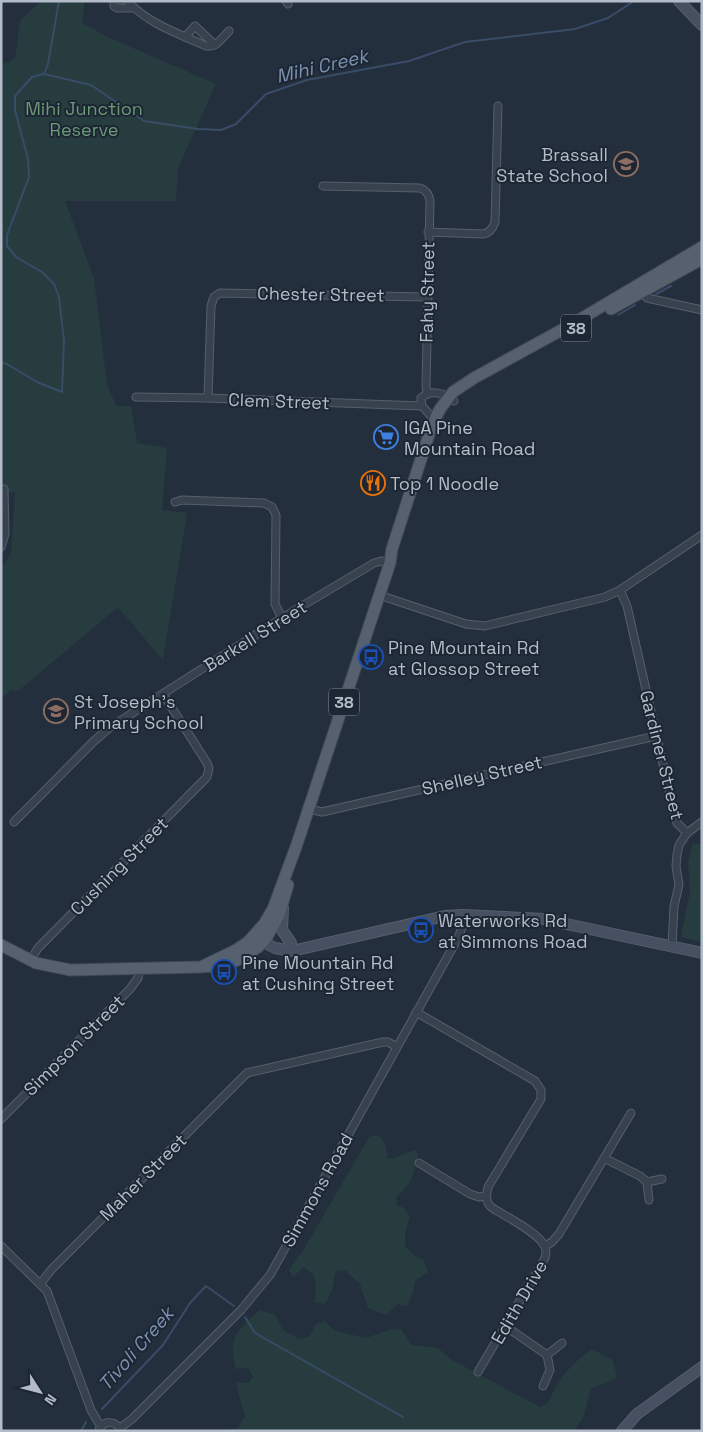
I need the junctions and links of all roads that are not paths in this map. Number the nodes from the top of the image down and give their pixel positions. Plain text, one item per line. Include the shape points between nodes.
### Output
1 (114, 1) edge
2 (127, 1) edge
3 (679, 1) edge
4 (133, 8) junction
5 (702, 24) edge
6 (229, 31) dead end
7 (185, 37) junction
8 (215, 45) junction
9 (498, 106) dead end
10 (323, 186) dead end
11 (428, 232) junction
12 (702, 247) edge
13 (702, 259) edge
14 (639, 289) junction
15 (427, 297) junction
16 (702, 310) edge
17 (427, 393) junction
18 (136, 397) dead end
19 (208, 398) junction
20 (451, 399) junction
21 (422, 406) junction
22 (435, 418) junction
23 (4, 489) dead end
24 (175, 502) dead end
25 (702, 535) edge
26 (1, 546) edge
27 (390, 563) junction
28 (620, 590) junction
29 (379, 595) junction
30 (282, 618) junction
31 (163, 694) junction
32 (656, 736) junction
33 (309, 809) junction
34 (14, 822) dead end
35 (702, 822) edge
36 (687, 833) junction
37 (296, 847) junction
38 (283, 904) junction
39 (463, 915) junction
40 (262, 935) junction
41 (291, 943) junction
42 (1, 945) edge
43 (672, 946) junction
44 (308, 947) junction
45 (702, 953) edge
46 (30, 961) junction
47 (140, 968) junction
48 (416, 1012) junction
49 (397, 1047) junction
50 (631, 1112) dead end
51 (1, 1119) edge
52 (604, 1158) junction
53 (419, 1164) dead end
54 (662, 1179) dead end
55 (647, 1182) junction
56 (486, 1196) junction
57 (649, 1200) dead end
58 (1, 1246) edge
59 (545, 1246) junction
60 (40, 1283) junction
61 (505, 1326) junction
62 (562, 1343) dead end
63 (547, 1355) junction
64 (702, 1367) edge
65 (478, 1372) dead end
66 (543, 1386) dead end
67 (99, 1426) edge
68 (120, 1430) edge
69 (622, 1431) edge

1 - 4 street via 117,8
2 - 4 street
3 - 5 main road
4 - 7 street via 153,23
6 - 8 street
7 - 8 street via 208,47
7 - 8 street via 195,26
9 - 11 street via 495,222 491,230 483,234
10 - 11 street, Fahy Street via 420,188 427,192 430,201
11 - 15 street, Fahy Street
12 - 14 main road, 38
13 - 14 main road, 38
14 - 16 street via 646,298
14 - 20 main road, 38
15 - 17 street, Fahy Street
15 - 19 street, Chester Street via 224,292 216,295 211,306
17 - 20 street via 440,393
17 - 21 street via 421,398
18 - 19 street, Clem Street
19 - 21 street, Clem Street
20 - 22 main road, 38
21 - 22 street
22 - 27 main road, 38
23 - 26 street via 5,534
24 - 30 street via 264,503 272,507 276,515 274,604
25 - 28 street
27 - 29 main road, 38
27 - 30 street, Barkell Street via 381,561 374,564
28 - 29 street via 605,597 485,626 466,624
28 - 32 street, Gardiner Street via 627,606
29 - 33 main road, 38
30 - 31 street, Barkell Street
31 - 34 street, Barkell Street via 101,735
31 - 46 street, Cushing Street via 207,763 208,773 40,946
32 - 33 street, Shelley Street via 322,812
32 - 36 street, Gardiner Street via 675,817
33 - 37 main road, 38
35 - 36 street
36 - 43 street, Gardiner Street via 676,855 679,886 674,906
37 - 38 main road, 38
37 - 40 main road, 38
38 - 40 main road, 38 via 277,920
38 - 41 main road via 282,930
39 - 43 main road via 554,921
39 - 44 main road
39 - 48 street, Simmons Road via 460,933
40 - 41 main road
40 - 44 main road via 272,947 288,951
40 - 47 main road, 38 via 203,966
41 - 44 main road
42 - 46 main road, 38
43 - 45 main road
46 - 47 main road, 38 via 70,970
47 - 51 street, Simpson Street via 130,989
48 - 49 street, Simmons Road
48 - 56 street via 535,1081 541,1090 541,1099
49 - 60 street, Maher Street via 383,1042 247,1074
49 - 68 street, Simmons Road via 258,1292
50 - 52 street
52 - 55 street
52 - 59 street via 559,1234
53 - 56 street via 470,1194
54 - 55 street
55 - 57 street
56 - 59 street, Edith Drive via 492,1208
58 - 60 street
59 - 61 street, Edith Drive via 545,1258
60 - 67 street via 47,1291
61 - 63 street
61 - 65 street, Edith Drive
62 - 63 street
63 - 66 street via 550,1370
64 - 69 main road via 638,1414
67 - 68 street via 111,1422

